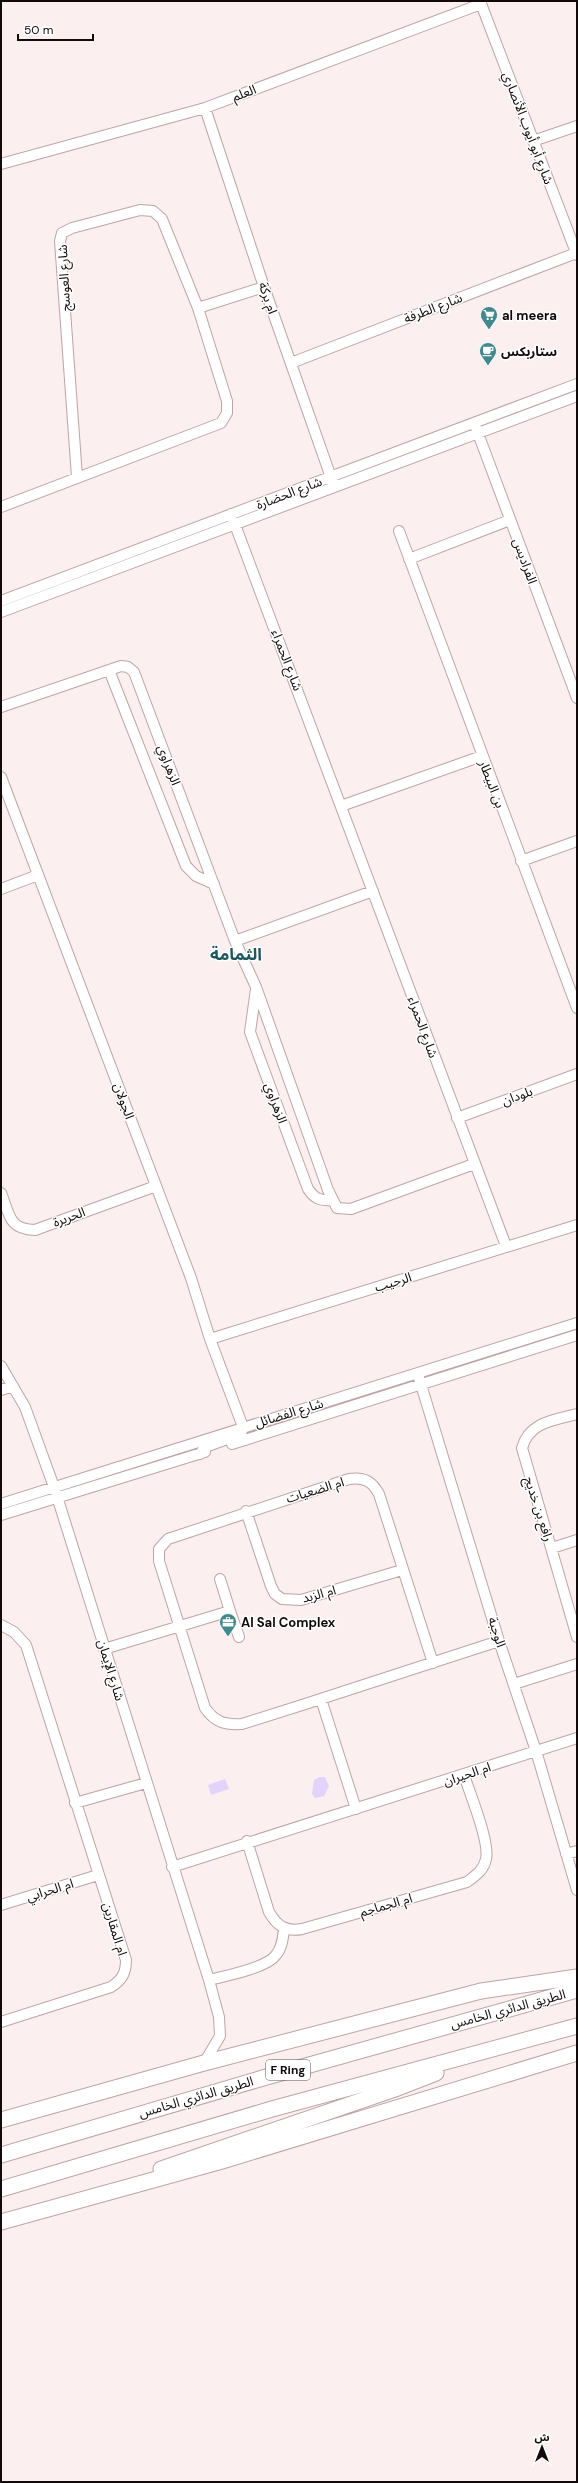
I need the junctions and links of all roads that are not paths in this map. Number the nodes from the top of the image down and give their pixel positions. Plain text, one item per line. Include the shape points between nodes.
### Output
1 (481, 2) edge
2 (206, 108) junction
3 (577, 126) edge
4 (533, 141) junction
5 (1, 164) edge
6 (577, 254) edge
7 (264, 288) junction
8 (198, 308) junction
9 (290, 364) junction
10 (577, 384) edge
11 (577, 396) edge
12 (473, 423) junction
13 (478, 433) junction
14 (77, 477) junction
15 (333, 482) junction
16 (1, 507) edge
17 (231, 514) junction
18 (510, 520) junction
19 (236, 524) junction
20 (399, 531) dead end
21 (409, 559) junction
22 (1, 601) edge
23 (1, 612) edge
24 (109, 670) junction
25 (577, 698) edge
26 (1, 707) edge
27 (482, 756) junction
28 (1, 777) edge
29 (341, 806) junction
30 (577, 841) edge
31 (521, 861) junction
32 (38, 875) junction
33 (214, 884) junction
34 (1, 889) edge
35 (373, 891) junction
36 (235, 941) junction
37 (256, 987) junction
38 (577, 1008) edge
39 (577, 1074) edge
40 (457, 1118) junction
41 (474, 1164) junction
42 (156, 1186) junction
43 (1, 1193) edge
44 (332, 1200) junction
45 (577, 1225) edge
46 (506, 1246) junction
47 (577, 1323) edge
48 (577, 1335) edge
49 (210, 1339) junction
50 (1, 1366) edge
51 (417, 1373) junction
52 (420, 1383) junction
53 (13, 1386) junction
54 (1, 1390) edge
55 (577, 1414) edge
56 (243, 1427) junction
57 (200, 1454) junction
58 (118, 1466) junction
59 (54, 1487) junction
60 (57, 1497) junction
61 (1, 1504) edge
62 (1, 1508) edge
63 (246, 1511) junction
64 (1, 1515) edge
65 (577, 1540) edge
66 (552, 1548) junction
67 (402, 1570) junction
68 (220, 1579) dead end
69 (230, 1610) junction
70 (1, 1625) edge
71 (178, 1627) junction
72 (240, 1637) dead end
73 (577, 1637) edge
74 (499, 1641) junction
75 (104, 1649) junction
76 (433, 1663) junction
77 (577, 1664) edge
78 (514, 1684) junction
79 (321, 1699) junction
80 (577, 1738) edge
81 (536, 1751) junction
82 (464, 1775) junction
83 (146, 1783) junction
84 (75, 1803) junction
85 (356, 1809) junction
86 (247, 1841) junction
87 (577, 1851) edge
88 (566, 1854) junction
89 (172, 1867) junction
90 (98, 1875) junction
91 (577, 1890) edge
92 (1, 1905) edge
93 (284, 1929) junction
94 (577, 1977) edge
95 (209, 1980) junction
96 (577, 1990) edge
97 (1, 2022) edge
98 (577, 2026) edge
99 (508, 2044) junction
100 (577, 2052) edge
101 (204, 2063) junction
102 (1, 2120) edge
103 (1, 2155) edge
104 (1, 2188) edge
105 (37, 2212) junction
106 (1, 2222) edge

1 - 2 street, العلم
1 - 4 street, شارع أبو أيوب الأنصاري
2 - 5 street, العلم
2 - 7 street, ام بركة
3 - 4 street
4 - 6 street, شارع أبو أيوب الأنصاري
6 - 9 street, شارع الطرفة
7 - 8 street
7 - 9 street, ام بركة
8 - 14 street, شارع العوسج via 227,401 227,414 221,423
8 - 14 street, شارع العوسج via 162,219 153,211 140,210 62,233 60,241
9 - 15 street, ام بركة
10 - 12 street, شارع الحضارة
11 - 13 street, شارع الحضارة
12 - 13 street, الفراديس
12 - 15 street, شارع الحضارة
13 - 15 street, شارع الحضارة
13 - 18 street, الفراديس
14 - 16 street, شارع العوسج
15 - 17 street, شارع الحضارة
15 - 19 street, شارع الحضارة
17 - 19 street, شارع الحمراء
17 - 22 street, شارع الحضارة
18 - 21 street
18 - 25 street, الفراديس
19 - 23 street, شارع الحضارة
19 - 29 street, شارع الحمراء
20 - 21 street, بن البيطار
21 - 27 street, بن البيطار
24 - 26 street, الزهراوي
24 - 33 street, الزهراوي via 186,866 196,876
24 - 33 street, الزهراوي via 121,666 128,667 134,672
27 - 29 street
27 - 31 street, بن البيطار
28 - 32 street, الجولان
29 - 35 street, شارع الحمراء
30 - 31 street
31 - 38 street, بن البيطار
32 - 34 street
32 - 42 street, الجولان
33 - 36 street, الزهراوي
35 - 36 street
35 - 40 street, شارع الحمراء
36 - 37 street, الزهراوي
37 - 44 street, الزهراوي
37 - 44 street, الزهراوي via 250,1032 308,1188 313,1197
39 - 40 street, بلودان
40 - 41 street, شارع الحمراء
41 - 44 street, الزهراوي via 351,1209 337,1208
41 - 46 street, شارع الحمراء
42 - 43 street, الحريرة via 35,1230 21,1229 12,1222
42 - 49 street, الجولان via 191,1278
45 - 46 street, الرحيب
46 - 49 street, الرحيب
47 - 51 street, شارع الفضائل
48 - 52 street
49 - 56 street, الجولان
50 - 53 street, شارع الإيمان
51 - 52 street, الوجبة
51 - 56 street, شارع الفضائل
52 - 57 street
52 - 74 street, الوجبة
53 - 54 street
53 - 59 street, شارع الإيمان via 25,1407
55 - 66 street, رافع بن خديج via 531,1430 524,1438 522,1448
56 - 57 street via 241,1434 205,1447
56 - 58 street, شارع الفضائل
57 - 60 street
58 - 59 street, شارع الفضائل
58 - 60 street via 114,1474 69,1488
59 - 60 street, شارع الإيمان
59 - 61 street, شارع الفضائل
59 - 62 street via 40,1496
60 - 64 street
60 - 75 street, شارع الإيمان
63 - 67 street, ام الزبد via 270,1586 282,1599 301,1600
63 - 67 street, ام الضعيات via 349,1479 359,1478 368,1481 379,1494
63 - 71 street, ام الضعيات via 162,1543 159,1561
65 - 66 street
66 - 73 street, رافع بن خديج
67 - 76 street, ام الضعيات
68 - 69 street
69 - 71 street
69 - 72 street
70 - 84 street, ام المقارين via 14,1632 26,1645
71 - 75 street
71 - 79 street, ام الضعيات via 205,1708 219,1722 230,1725 242,1724
74 - 76 street, ام الضعيات
74 - 78 street, الوجبة
75 - 83 street, شارع الإيمان
76 - 79 street, ام الضعيات
77 - 78 street
78 - 81 street, الوجبة
79 - 85 street
80 - 81 street, ام الحيران
81 - 82 street, ام الحيران
81 - 88 street, الوجبة
82 - 85 street, ام الحيران
82 - 93 street, ام الجماجم via 486,1843 486,1859 480,1872 467,1882 302,1928
83 - 84 street
83 - 89 street, شارع الإيمان
84 - 90 street, ام المقارين
85 - 86 street, ام الحيران
86 - 89 street, ام الحيران
86 - 93 street via 269,1912 274,1922
87 - 88 street
88 - 91 street, الوجبة
89 - 95 street, شارع الإيمان
90 - 92 street, ام الحرابي
90 - 97 street, ام المقارين via 126,1960 123,1976 111,1987
93 - 95 street via 276,1956 265,1963
94 - 101 highway via 481,1991
95 - 101 street, شارع الإيمان via 219,2017 220,2036
96 - 103 highway, الطريق الدائري الخامس / F Ring
98 - 99 highway, F Ring
99 - 104 highway, F Ring
99 - 105 highway via 395,2089
100 - 105 highway via 222,2161
101 - 102 highway
105 - 106 highway

